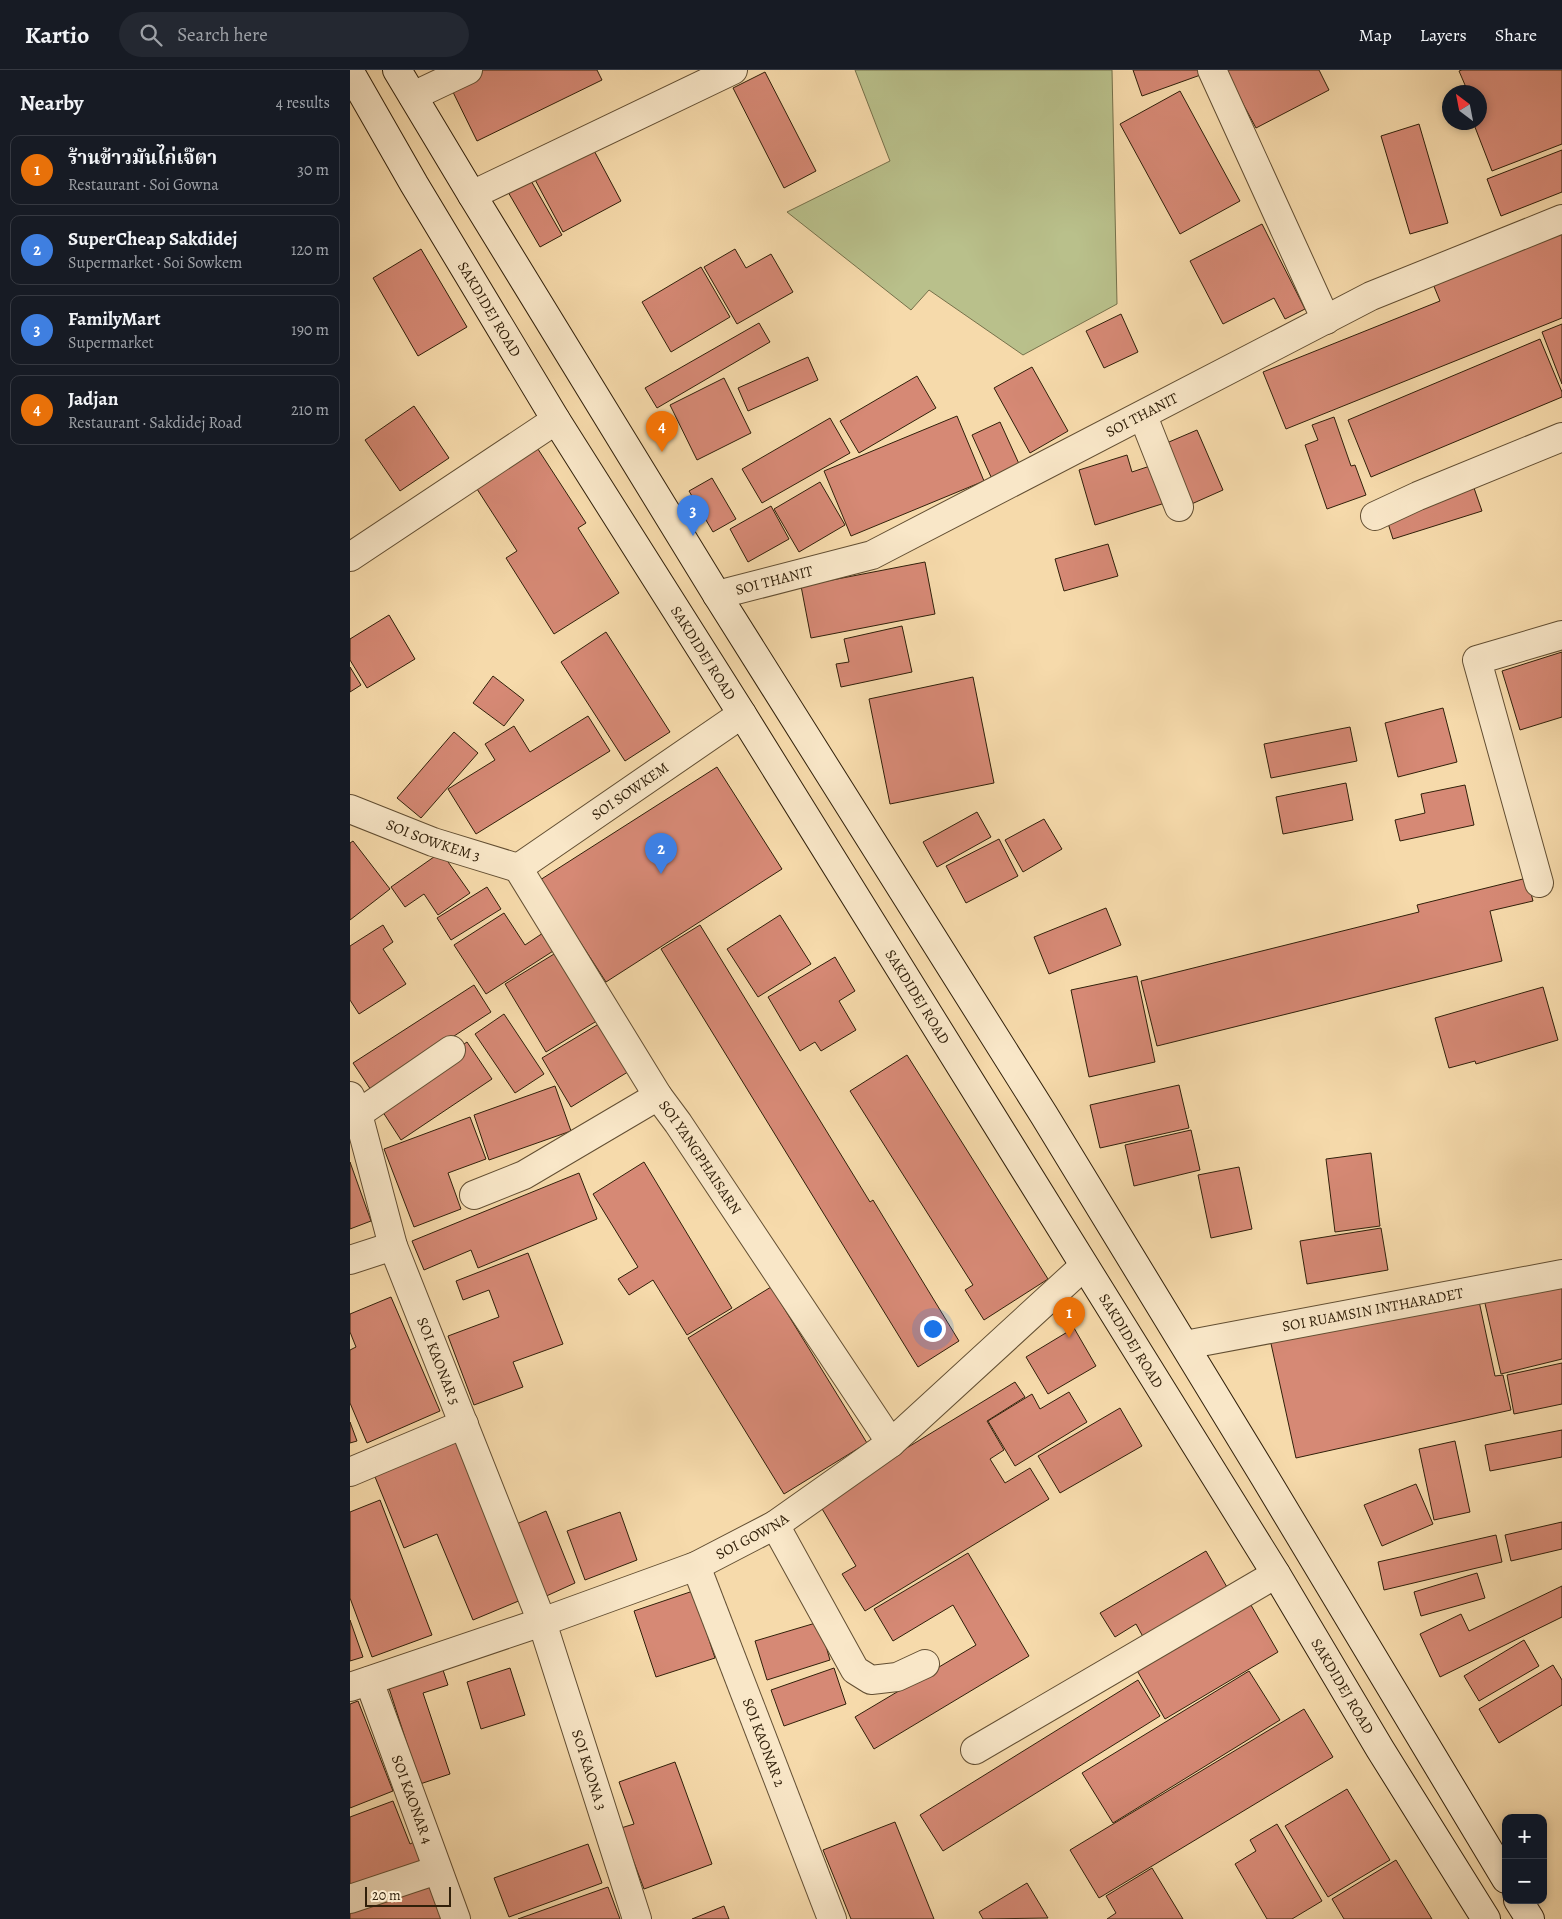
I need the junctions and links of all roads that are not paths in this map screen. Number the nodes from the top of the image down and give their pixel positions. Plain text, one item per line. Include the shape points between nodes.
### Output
1 (397, 70) edge
2 (468, 70) edge
3 (733, 70) edge
4 (1212, 70) edge
5 (350, 72) edge
6 (413, 96) junction
7 (472, 195) junction
8 (1562, 218) edge
9 (1326, 320) junction
10 (1143, 416) junction
11 (556, 420) junction
12 (1562, 437) edge
13 (1179, 506) dead end
14 (1375, 516) dead end
15 (350, 557) edge
16 (717, 595) junction
17 (1562, 635) edge
18 (742, 714) junction
19 (350, 809) edge
20 (518, 868) junction
21 (1539, 883) dead end
22 (451, 1050) dead end
23 (658, 1096) junction
24 (354, 1105) edge
25 (474, 1195) dead end
26 (393, 1246) junction
27 (350, 1260) edge
28 (1084, 1266) junction
29 (1562, 1274) edge
30 (1185, 1345) junction
31 (464, 1424) junction
32 (890, 1443) junction
33 (350, 1472) edge
34 (776, 1525) junction
35 (696, 1566) junction
36 (1276, 1574) junction
37 (542, 1622) junction
38 (925, 1664) dead end
39 (359, 1684) edge
40 (975, 1750) dead end
41 (438, 1870) junction
42 (1502, 1872) edge
43 (350, 1899) edge
44 (1521, 1904) edge
45 (456, 1919) edge
46 (637, 1919) edge
47 (832, 1919) edge
48 (1486, 1919) edge
49 (1530, 1919) edge

1 - 6 street
2 - 6 street
3 - 7 street
4 - 9 street
5 - 11 street, SAKDIDEJ ROAD
6 - 7 street
7 - 16 street
8 - 9 street, SOI THANIT via 1372,296
9 - 10 street, SOI THANIT
10 - 13 street
10 - 16 street, SOI THANIT via 872,555
11 - 15 street
11 - 18 street, SAKDIDEJ ROAD
12 - 14 street
16 - 30 street
17 - 21 street via 1477,660
18 - 20 street, SOI SOWKEM
18 - 28 street, SAKDIDEJ ROAD
19 - 20 street, SOI SOWKEM 3 via 433,842
20 - 23 street, SOI YANGPHAISARN
22 - 24 street
23 - 25 street via 524,1175
23 - 32 street, SOI YANGPHAISARN
24 - 26 street, SOI KAONAR 5
26 - 27 street
26 - 31 street, SOI KAONAR 5
28 - 32 street, SOI GOWNA
28 - 36 street, SAKDIDEJ ROAD
29 - 30 street, SOI RUAMSIN INTHARADET
30 - 42 street
31 - 33 street
31 - 37 street, SOI KAONAR 5
32 - 34 street, SOI GOWNA
34 - 35 street, SOI GOWNA
34 - 38 street via 855,1670 871,1680 896,1677
35 - 37 street, SOI GOWNA
35 - 47 street, SOI KAONAR 2
36 - 40 street
36 - 48 street, SAKDIDEJ ROAD
37 - 39 street, SOI GOWNA
37 - 46 street, SOI KAONA 3
39 - 41 street, SOI KAONAR 4
41 - 43 street
41 - 45 street, SOI KAONAR 4
44 - 49 street

